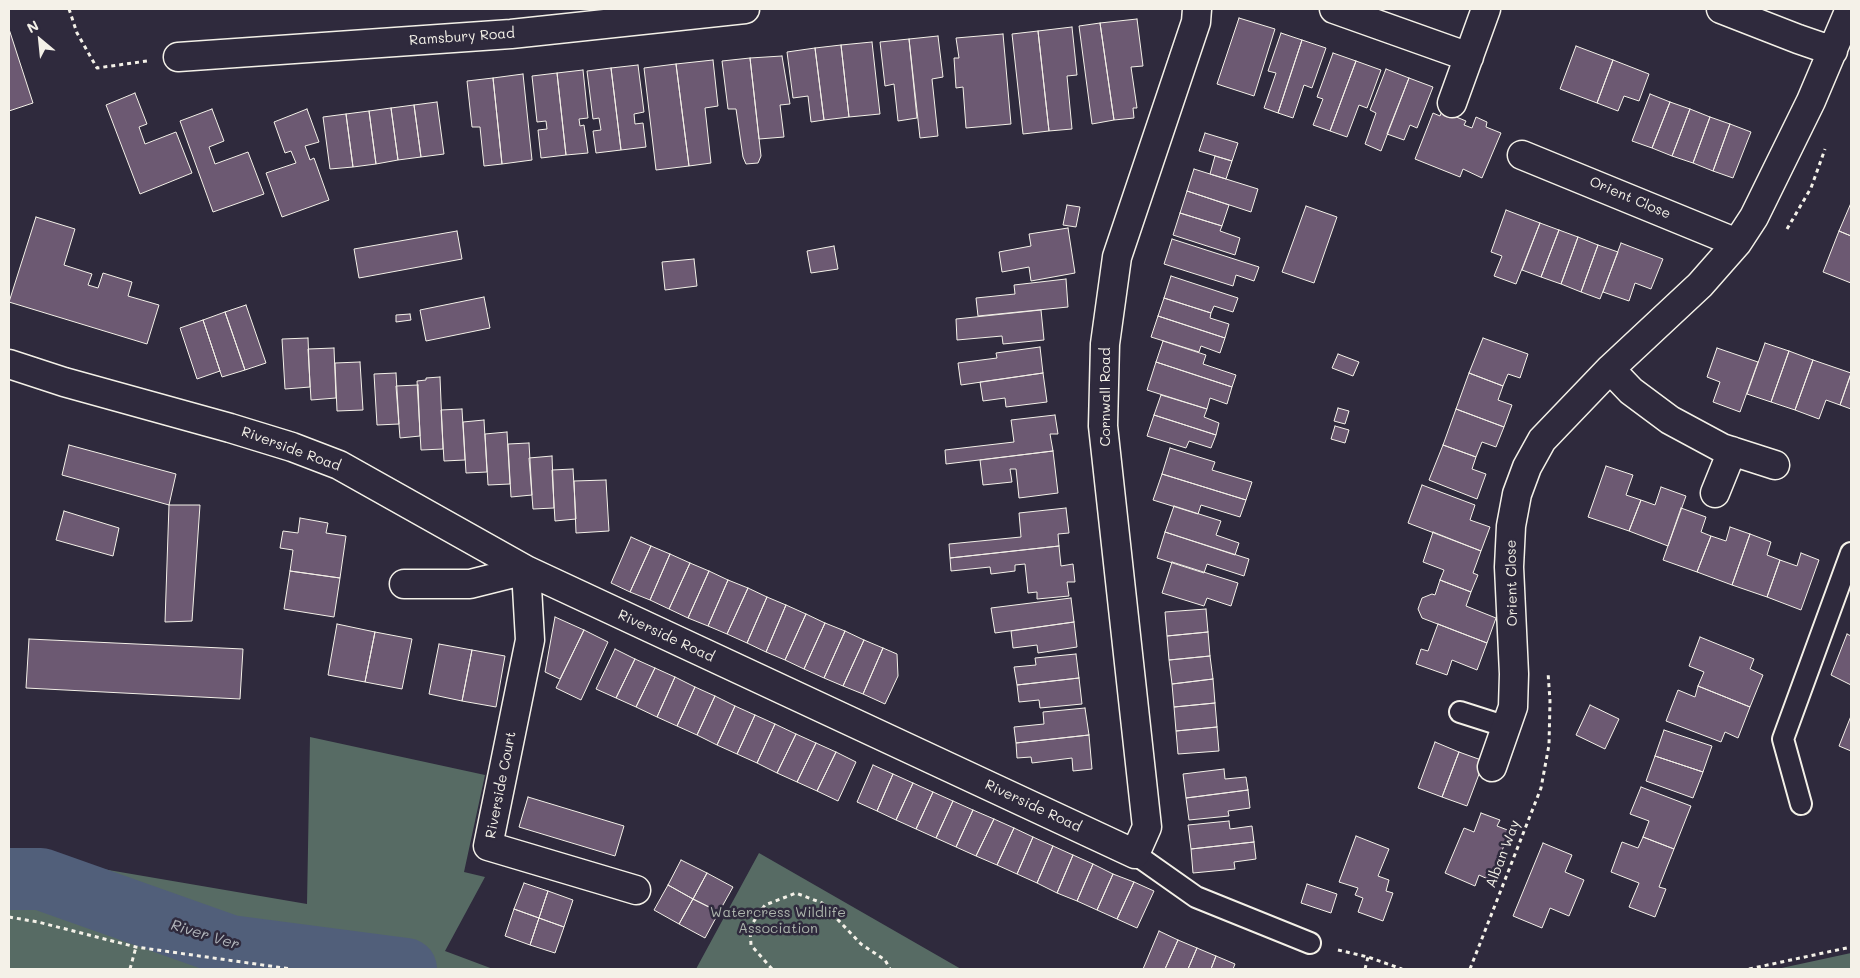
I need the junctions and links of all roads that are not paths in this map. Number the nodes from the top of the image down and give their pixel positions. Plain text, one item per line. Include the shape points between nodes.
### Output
1 (745, 9) edge
2 (1197, 9) edge
3 (1334, 9) edge
4 (1486, 9) edge
5 (1721, 9) edge
6 (1850, 9) edge
7 (1833, 51) junction
8 (178, 57) road end
9 (1469, 57) junction
10 (1452, 103) dead end
11 (1522, 155) dead end
12 (1737, 243) junction
13 (9, 364) edge
14 (1610, 369) junction
15 (1732, 451) junction
16 (1776, 466) dead end
17 (1715, 493) dead end
18 (1851, 553) edge
19 (526, 570) junction
20 (404, 584) dead end
21 (1460, 712) dead end
22 (1507, 727) junction
23 (1492, 767) dead end
24 (1801, 804) dead end
25 (1135, 854) junction
26 (636, 890) dead end
27 (1310, 943) dead end

1 - 8 street, Ramsbury Road via 511,34
2 - 25 street, Cornwall Road via 1196,22 1117,257 1105,344 1103,426 1146,827
3 - 9 street
4 - 9 street
5 - 7 street
6 - 7 street, Orient Close
7 - 12 street, Orient Close via 1754,217
9 - 10 street
11 - 12 street, Orient Close
12 - 14 street, Orient Close via 1700,285
13 - 19 street, Riverside Road via 230,428 339,465
14 - 15 street via 1631,391 1670,420
14 - 22 street, Orient Close via 1542,440 1517,494 1509,567 1513,707
15 - 16 street
15 - 17 street
18 - 24 lane via 1783,739
19 - 20 street via 470,584
19 - 25 street, Riverside Road
19 - 26 street, Riverside Court via 530,640 488,846
21 - 22 lane
22 - 23 street, Orient Close
25 - 27 lane, Riverside Road via 1196,897

